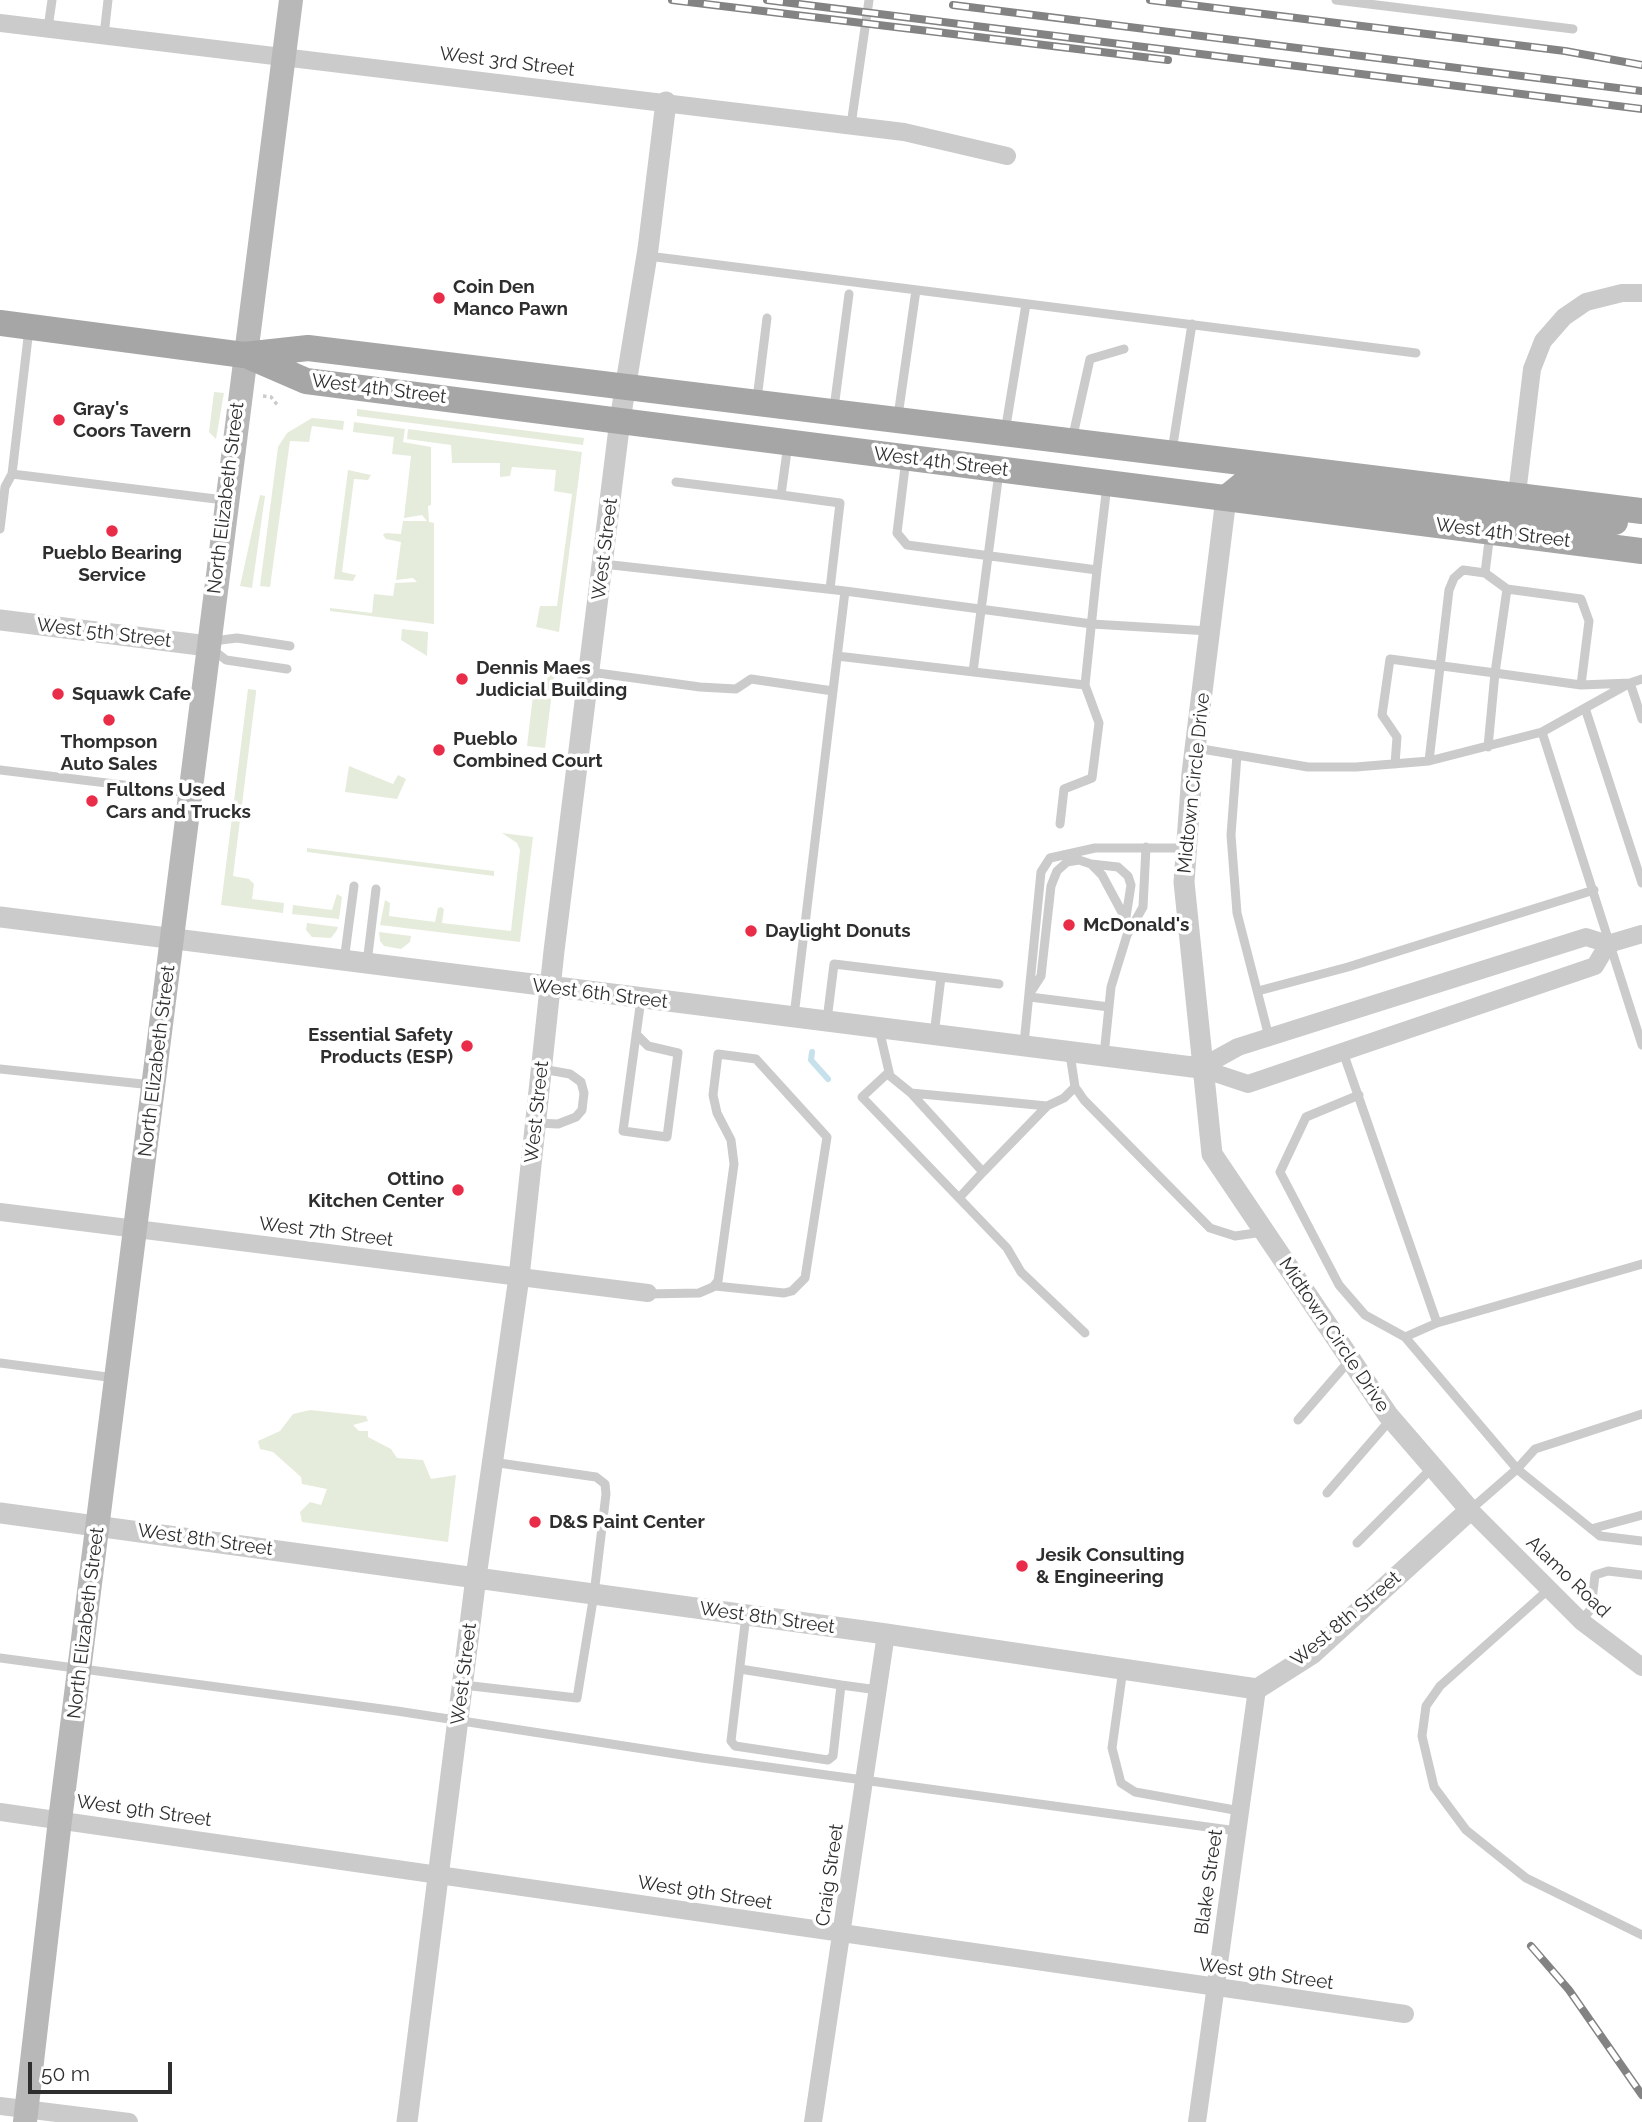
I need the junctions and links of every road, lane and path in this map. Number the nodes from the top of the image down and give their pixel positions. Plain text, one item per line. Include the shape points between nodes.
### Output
1 (52, 0) edge
2 (108, 0) edge
3 (291, 0) edge
4 (869, 0) edge
5 (1336, 0) edge
6 (0, 23) edge
7 (48, 28) junction
8 (1573, 29) dead end
9 (104, 35) junction
10 (282, 55) junction
11 (666, 102) junction
12 (851, 125) junction
13 (1007, 156) dead end
14 (646, 256) junction
15 (916, 290) junction
16 (1642, 293) edge
17 (849, 294) dead end
18 (1026, 304) junction
19 (766, 318) dead end
20 (0, 323) edge
21 (1192, 324) junction
22 (30, 327) junction
23 (1124, 349) dead end
24 (1416, 353) dead end
25 (244, 355) junction
26 (624, 388) junction
27 (263, 396) dead end
28 (756, 405) junction
29 (279, 407) dead end
30 (833, 414) junction
31 (620, 420) junction
32 (897, 421) junction
33 (1005, 434) junction
34 (788, 442) junction
35 (1072, 442) junction
36 (1172, 453) junction
37 (906, 458) junction
38 (999, 470) junction
39 (12, 474) junction
40 (676, 482) dead end
41 (1107, 483) junction
42 (1517, 494) junction
43 (781, 495) junction
44 (1226, 498) junction
45 (226, 500) junction
46 (1642, 511) edge
47 (1642, 517) edge
48 (0, 530) edge
49 (1490, 532) junction
50 (1642, 551) edge
51 (988, 554) junction
52 (603, 564) junction
53 (1097, 570) junction
54 (1485, 573) junction
55 (830, 589) junction
56 (1507, 589) junction
57 (845, 591) junction
58 (981, 608) junction
59 (0, 620) edge
60 (1092, 624) junction
61 (1211, 631) junction
62 (208, 646) junction
63 (290, 646) dead end
64 (837, 656) junction
65 (1441, 666) junction
66 (287, 669) dead end
67 (590, 671) junction
68 (973, 672) junction
69 (1495, 673) junction
70 (1642, 679) edge
71 (1630, 683) junction
72 (1085, 685) junction
73 (1581, 685) junction
74 (833, 691) junction
75 (1585, 708) junction
76 (1642, 719) edge
77 (1542, 732) junction
78 (1488, 747) junction
79 (1196, 748) junction
80 (1237, 755) junction
81 (1430, 761) junction
82 (1395, 764) junction
83 (0, 770) edge
84 (190, 794) junction
85 (1060, 824) dead end
86 (1146, 847) junction
87 (1186, 848) junction
88 (1091, 864) junction
89 (1642, 883) edge
90 (354, 886) dead end
91 (376, 889) dead end
92 (1594, 890) junction
93 (0, 917) edge
94 (1126, 918) junction
95 (1131, 929) junction
96 (1642, 934) edge
97 (172, 939) junction
98 (1608, 944) junction
99 (344, 961) junction
100 (367, 965) junction
101 (941, 977) junction
102 (999, 984) dead end
103 (551, 988) junction
104 (1258, 991) junction
105 (1030, 994) junction
106 (641, 999) junction
107 (1109, 1007) junction
108 (794, 1018) junction
109 (827, 1022) junction
110 (879, 1029) junction
111 (636, 1034) junction
112 (934, 1035) junction
113 (1269, 1037) junction
114 (1642, 1045) edge
115 (1024, 1046) junction
116 (1070, 1052) junction
117 (1343, 1052) junction
118 (1104, 1056) junction
119 (1200, 1068) junction
120 (0, 1069) edge
121 (542, 1069) junction
122 (889, 1072) junction
123 (154, 1086) junction
124 (1075, 1087) junction
125 (911, 1093) junction
126 (1359, 1096) junction
127 (1047, 1106) junction
128 (536, 1124) junction
129 (983, 1172) junction
130 (959, 1198) junction
131 (0, 1212) edge
132 (136, 1229) junction
133 (1264, 1232) junction
134 (1642, 1264) edge
135 (519, 1277) junction
136 (715, 1286) junction
137 (647, 1296) joint
138 (1437, 1323) junction
139 (1085, 1333) dead end
140 (1405, 1337) junction
141 (1350, 1360) junction
142 (0, 1363) edge
143 (117, 1378) junction
144 (1642, 1414) edge
145 (1391, 1419) junction
146 (1298, 1420) dead end
147 (492, 1462) junction
148 (1433, 1467) junction
149 (1517, 1469) junction
150 (1327, 1493) dead end
151 (1470, 1510) junction
152 (0, 1513) edge
153 (1642, 1515) edge
154 (98, 1525) junction
155 (1591, 1529) junction
156 (1642, 1541) edge
157 (1357, 1543) dead end
158 (1642, 1575) edge
159 (476, 1577) junction
160 (1549, 1589) junction
161 (594, 1594) junction
162 (746, 1615) junction
163 (1581, 1621) junction
164 (886, 1634) junction
165 (0, 1658) edge
166 (1642, 1667) edge
167 (740, 1669) junction
168 (1123, 1669) junction
169 (79, 1670) junction
170 (463, 1685) junction
171 (841, 1685) junction
172 (1257, 1689) junction
173 (878, 1690) junction
174 (458, 1720) junction
175 (865, 1779) junction
176 (1240, 1811) junction
177 (0, 1812) edge
178 (60, 1820) junction
179 (1237, 1831) junction
180 (439, 1874) junction
181 (1642, 1934) edge
182 (842, 1935) junction
183 (1217, 1988) junction
184 (1405, 2014) dead end
185 (0, 2106) edge
186 (26, 2115) edge
187 (130, 2122) edge
188 (407, 2122) edge
189 (813, 2122) edge
190 (1198, 2122) edge

1 - 7 lane
2 - 9 lane
3 - 10 main road, North Elizabeth Street
4 - 12 lane
5 - 8 lane
6 - 7 street, West 3rd Street
7 - 9 street, West 3rd Street
9 - 10 street, West 3rd Street
10 - 11 street, West 3rd Street
10 - 25 main road, North Elizabeth Street
11 - 12 street, West 3rd Street
11 - 14 street, West Street
12 - 13 street, West 3rd Street via 947,140
14 - 15 lane
14 - 26 street, West Street
15 - 18 lane
15 - 32 lane
16 - 42 street via 1586,302 1564,317 1543,341 1532,369
17 - 30 lane
18 - 21 lane
18 - 33 lane
19 - 28 lane
20 - 22 main road, West 4th Street
21 - 24 lane
21 - 36 lane
22 - 25 main road, West 4th Street
22 - 39 lane
23 - 35 lane via 1090,359
25 - 26 main road, West 4th Street via 308,348
25 - 31 main road, West 4th Street via 306,381
25 - 45 main road, North Elizabeth Street
26 - 28 main road, West 4th Street
26 - 31 street, West Street
27 - 29 path via 271,397
28 - 30 main road, West 4th Street
30 - 32 main road, West 4th Street
31 - 34 main road, West 4th Street
31 - 52 street, West Street
32 - 33 main road, West 4th Street
33 - 35 main road, West 4th Street
34 - 37 main road, West 4th Street
34 - 43 lane
35 - 36 main road, West 4th Street
36 - 42 main road, West 4th Street
37 - 38 main road, West 4th Street
37 - 51 lane via 897,533 907,545
38 - 41 main road, West 4th Street
38 - 51 lane
39 - 45 lane
39 - 48 lane via 5,487
40 - 43 lane
41 - 44 main road, West 4th Street
41 - 53 lane
42 - 46 main road, West 4th Street
43 - 55 lane via 840,503
44 - 47 main road via 1247,481 1564,520 1605,523
44 - 49 main road, West 4th Street
44 - 61 street, Midtown Circle Drive
45 - 62 main road, North Elizabeth Street
49 - 50 main road, West 4th Street
49 - 54 lane
51 - 53 lane
51 - 58 lane
52 - 55 lane
52 - 67 street, West Street
53 - 60 lane
54 - 56 lane
54 - 65 lane via 1463,570 1454,578
55 - 57 lane
56 - 69 lane
56 - 73 lane via 1581,599 1589,621
57 - 58 lane
57 - 64 lane
58 - 60 lane
58 - 68 lane
59 - 62 street, West 5th Street
60 - 61 lane
60 - 72 lane
61 - 79 street, Midtown Circle Drive
62 - 63 lane via 232,639
62 - 66 lane via 226,660
62 - 84 main road, North Elizabeth Street
64 - 68 lane
64 - 74 lane
65 - 69 lane
65 - 81 lane
65 - 82 lane via 1390,659 1382,715 1397,737
67 - 74 lane via 736,690 751,679
67 - 103 street, West Street
68 - 72 lane
69 - 73 lane
69 - 78 lane
70 - 71 lane
71 - 73 lane
71 - 75 lane
71 - 76 lane
72 - 85 lane via 1099,723 1092,778 1064,789
74 - 108 lane
75 - 77 lane
75 - 89 lane
77 - 78 lane
77 - 92 lane
78 - 81 lane
79 - 80 lane
79 - 87 street, Midtown Circle Drive
80 - 82 lane via 1308,767
80 - 104 lane via 1231,835 1237,913
81 - 82 lane
83 - 84 lane
84 - 97 main road, North Elizabeth Street
86 - 87 lane
86 - 95 lane via 1143,906
86 - 105 lane via 1095,848 1050,858 1041,872
87 - 119 street, Midtown Circle Drive via 1184,882
88 - 94 lane
88 - 94 lane via 1118,867 1128,876
88 - 105 lane via 1067,862 1057,871 1051,886 1041,976
90 - 99 lane
91 - 100 lane
92 - 98 lane
92 - 104 lane
93 - 97 street, West 6th Street
94 - 95 lane
95 - 107 lane via 1111,987
96 - 98 street
97 - 99 street, West 6th Street
97 - 123 main road, North Elizabeth Street
98 - 113 street via 1586,937
98 - 114 lane
98 - 117 street via 1595,966
99 - 100 street, West 6th Street
100 - 103 street, West 6th Street
101 - 102 lane
101 - 109 lane via 834,964
101 - 112 lane
103 - 106 street, West 6th Street
103 - 121 street, West Street
104 - 113 lane
105 - 107 lane
105 - 115 lane
106 - 108 street, West 6th Street
106 - 111 lane
107 - 118 lane
108 - 109 street, West 6th Street
109 - 110 street, West 6th Street
110 - 112 street, West 6th Street
110 - 122 lane
111 - 111 lane via 622,1131 667,1137 678,1053 648,1046
112 - 115 street, West 6th Street
113 - 119 street via 1238,1047
115 - 116 street, West 6th Street
116 - 118 street, West 6th Street
116 - 124 lane
117 - 119 street via 1248,1084
117 - 126 lane
118 - 119 street, West 6th Street
119 - 133 street, Midtown Circle Drive via 1212,1154
120 - 123 lane
121 - 128 street, West Street
121 - 128 lane via 570,1074 581,1082 584,1093 576,1117 558,1124
122 - 125 lane
122 - 130 lane via 862,1097
123 - 132 main road, North Elizabeth Street
124 - 127 lane
124 - 133 lane via 1210,1228 1235,1236
125 - 127 lane
125 - 129 lane
126 - 138 lane
126 - 140 lane via 1306,1117 1280,1172 1339,1285 1365,1315
127 - 129 lane
128 - 135 street, West Street
129 - 130 lane
130 - 139 lane via 1007,1248 1021,1272
131 - 132 street, West 7th Street
132 - 135 street, West 7th Street
132 - 143 main road, North Elizabeth Street
133 - 141 street, Midtown Circle Drive
134 - 138 lane
135 - 137 street, West 7th Street
135 - 147 street, West Street
136 - 136 lane via 733,1164 731,1140 713,1095 718,1054 755,1059 827,1137 805,1278 784,1293
136 - 137 lane via 699,1293
138 - 140 lane
140 - 149 lane
141 - 145 street, Midtown Circle Drive
141 - 146 lane
142 - 143 lane
143 - 154 main road, North Elizabeth Street
144 - 149 lane via 1535,1449
145 - 148 street, Midtown Circle Drive
145 - 150 lane
147 - 159 street, West Street
147 - 161 lane via 596,1477 604,1484
148 - 151 street, Midtown Circle Drive
148 - 157 lane
149 - 151 lane
149 - 155 lane
151 - 160 street, Alamo Road
151 - 172 street, West 8th Street via 1312,1654
152 - 154 street, West 8th Street
153 - 155 lane
154 - 159 street, West 8th Street
154 - 169 main road, North Elizabeth Street
155 - 156 lane via 1600,1536
158 - 163 lane via 1595,1575 1591,1609
159 - 161 street, West 8th Street
159 - 170 street, West Street
160 - 163 street, Alamo Road
160 - 181 lane via 1440,1686 1426,1706 1422,1736 1434,1787 1466,1830 1526,1878
161 - 162 street, West 8th Street
161 - 170 lane via 577,1698
162 - 164 street, West 8th Street
162 - 167 lane
163 - 166 street, Alamo Road
164 - 168 street, West 8th Street
164 - 173 street, Craig Street
165 - 169 lane
167 - 171 lane
167 - 171 lane via 730,1741 735,1746 828,1760 833,1756
168 - 172 street, West 8th Street
168 - 176 lane via 1112,1748 1121,1783 1135,1792
169 - 174 lane
169 - 178 main road, North Elizabeth Street
170 - 174 street, West Street
171 - 173 lane
172 - 176 street, Blake Street
173 - 175 street, Craig Street
174 - 175 lane
174 - 180 street, West Street
175 - 179 lane
175 - 182 street, Craig Street
176 - 179 street, Blake Street
177 - 178 street, West 9th Street
178 - 180 street, West 9th Street
178 - 186 main road, North Elizabeth Street
179 - 183 street, Blake Street
180 - 182 street, West 9th Street
180 - 188 street, West Street
182 - 183 street, West 9th Street
182 - 189 street, Craig Street
183 - 184 street, West 9th Street
183 - 190 street, Blake Street
185 - 186 street
186 - 187 street

